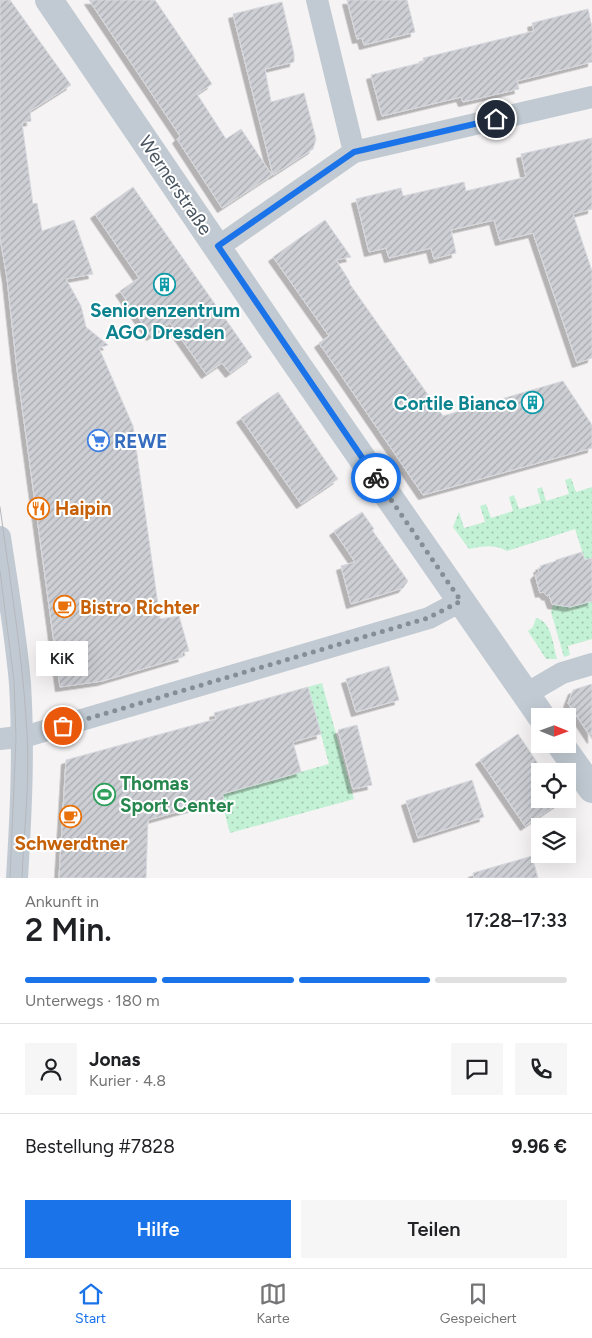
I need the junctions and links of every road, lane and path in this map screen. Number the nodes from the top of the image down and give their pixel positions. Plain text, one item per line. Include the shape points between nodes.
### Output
1 (49, 0) edge
2 (317, 0) edge
3 (592, 97) edge
4 (354, 152) junction
5 (218, 246) junction
6 (0, 536) edge
7 (461, 601) junction
8 (592, 664) edge
9 (526, 694) junction
10 (536, 708) edge
11 (22, 737) junction
12 (0, 739) edge
13 (566, 753) edge
14 (592, 789) edge
15 (17, 878) edge

1 - 5 street, Wernerstraße
2 - 4 street
3 - 4 street
4 - 5 street
5 - 7 street, Wernerstraße
6 - 11 street via 18,671
7 - 9 street, Wernerstraße
7 - 11 street via 428,618
8 - 9 street via 562,673
9 - 10 street, Wernerstraße
11 - 12 street
11 - 15 street
13 - 14 street

